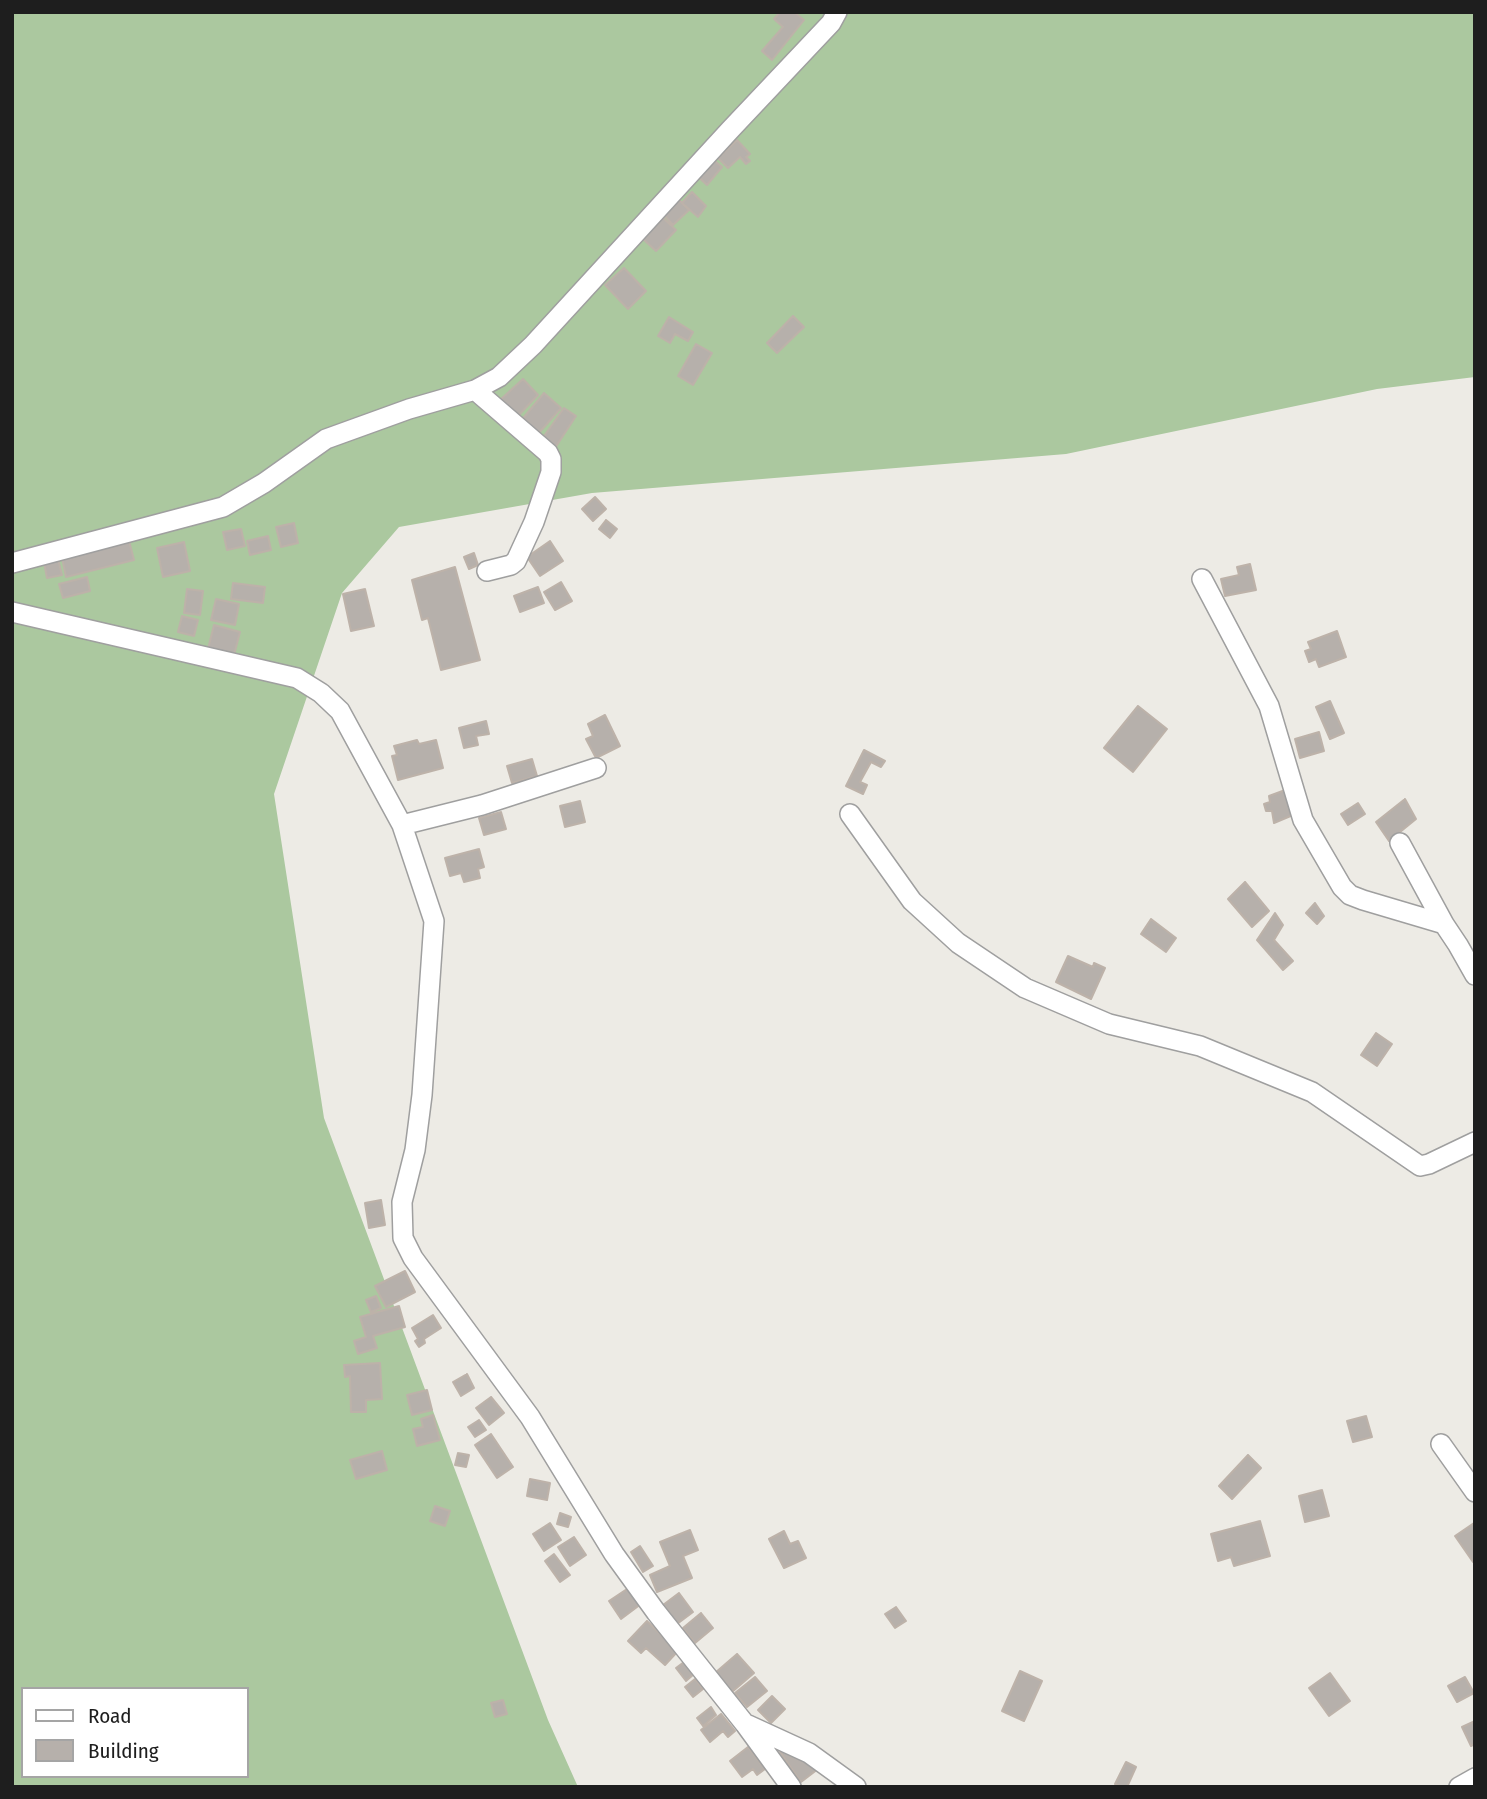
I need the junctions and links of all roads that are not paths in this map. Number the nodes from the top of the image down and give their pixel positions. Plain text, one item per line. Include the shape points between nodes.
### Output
1 (837, 12) edge
2 (475, 390) junction
3 (12, 563) edge
4 (487, 571) dead end
5 (1202, 579) dead end
6 (12, 612) edge
7 (596, 768) dead end
8 (850, 814) dead end
9 (402, 825) junction
10 (1400, 843) dead end
11 (1444, 924) junction
12 (1475, 975) edge
13 (1475, 1142) edge
14 (1441, 1444) dead end
15 (1475, 1492) edge
16 (746, 1724) junction
17 (1475, 1778) edge
18 (791, 1787) edge
19 (856, 1787) edge
20 (1459, 1787) edge

1 - 2 street via 533,345 499,377
2 - 3 street via 326,439 223,507
2 - 4 street via 551,460 534,522 516,561
5 - 11 street via 1269,706 1303,820 1342,887 1363,900
6 - 9 street via 297,678 340,711
7 - 9 street
8 - 13 street via 912,901 958,943 1025,988 1109,1024 1200,1046 1312,1092 1420,1166
9 - 16 street via 434,922 422,1095 415,1150 401,1202 402,1238 530,1418 614,1554
10 - 11 street
11 - 12 street
14 - 15 street
16 - 18 street
16 - 19 street via 809,1753
17 - 20 street

